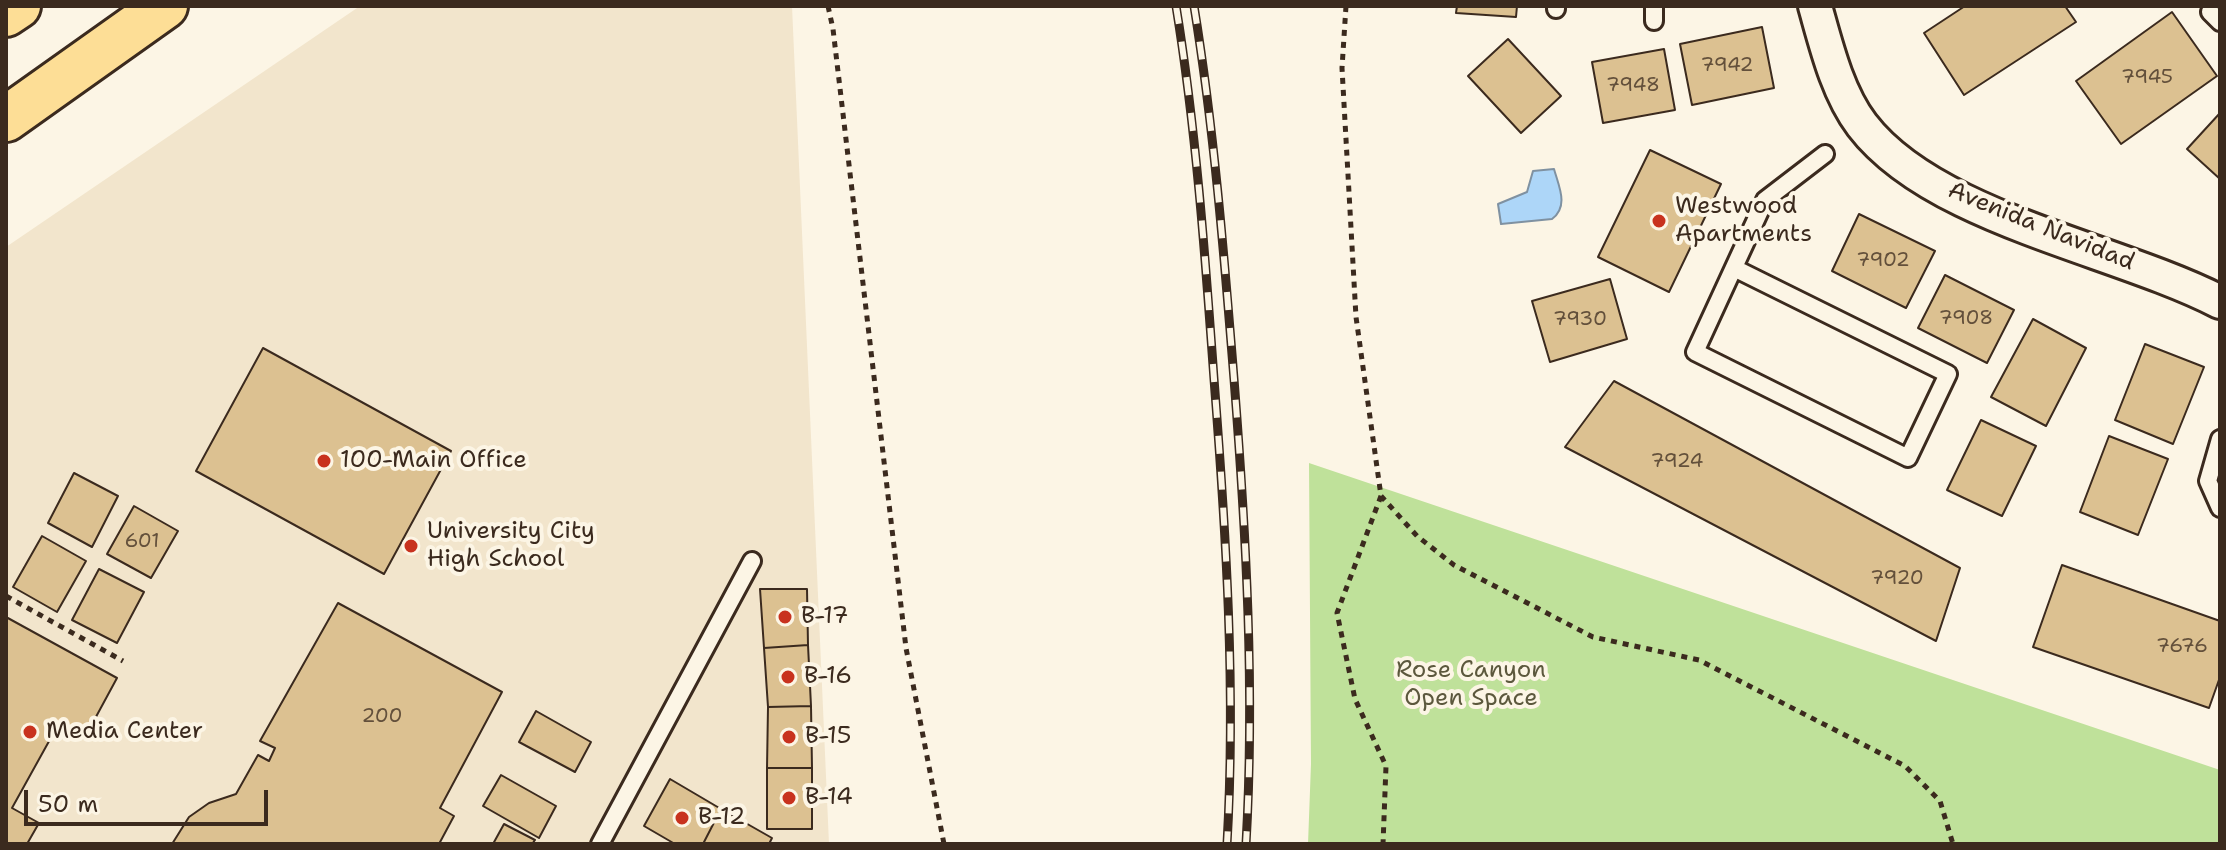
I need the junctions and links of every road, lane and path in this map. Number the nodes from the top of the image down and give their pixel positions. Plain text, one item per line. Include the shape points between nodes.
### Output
1 (18, 6) edge
2 (165, 6) edge
3 (828, 6) edge
4 (1346, 6) edge
5 (1815, 6) edge
6 (6, 14) edge
7 (6, 119) edge
8 (1825, 154) dead end
9 (1734, 268) junction
10 (2220, 302) edge
11 (2220, 439) edge
12 (1381, 496) junction
13 (2220, 508) edge
14 (752, 561) dead end
15 (6, 596) edge
16 (123, 661) dead end
17 (600, 844) edge
18 (944, 844) edge
19 (1383, 844) edge
20 (1953, 844) edge

1 - 6 main road
2 - 7 main road
3 - 18 path via 906,648
4 - 12 path via 1342,68 1356,317
5 - 10 street, Avenida Navidad via 1831,62 1862,124 1910,170 1966,202 2181,282
8 - 9 lane via 1765,200
9 - 9 lane via 1695,352 1908,458 1948,374
11 - 13 lane via 2208,481
12 - 19 path via 1337,613 1355,699 1386,766
12 - 20 path via 1417,536 1454,565 1565,623 1593,637 1699,660 1905,766 1940,801
14 - 17 lane
15 - 16 path

